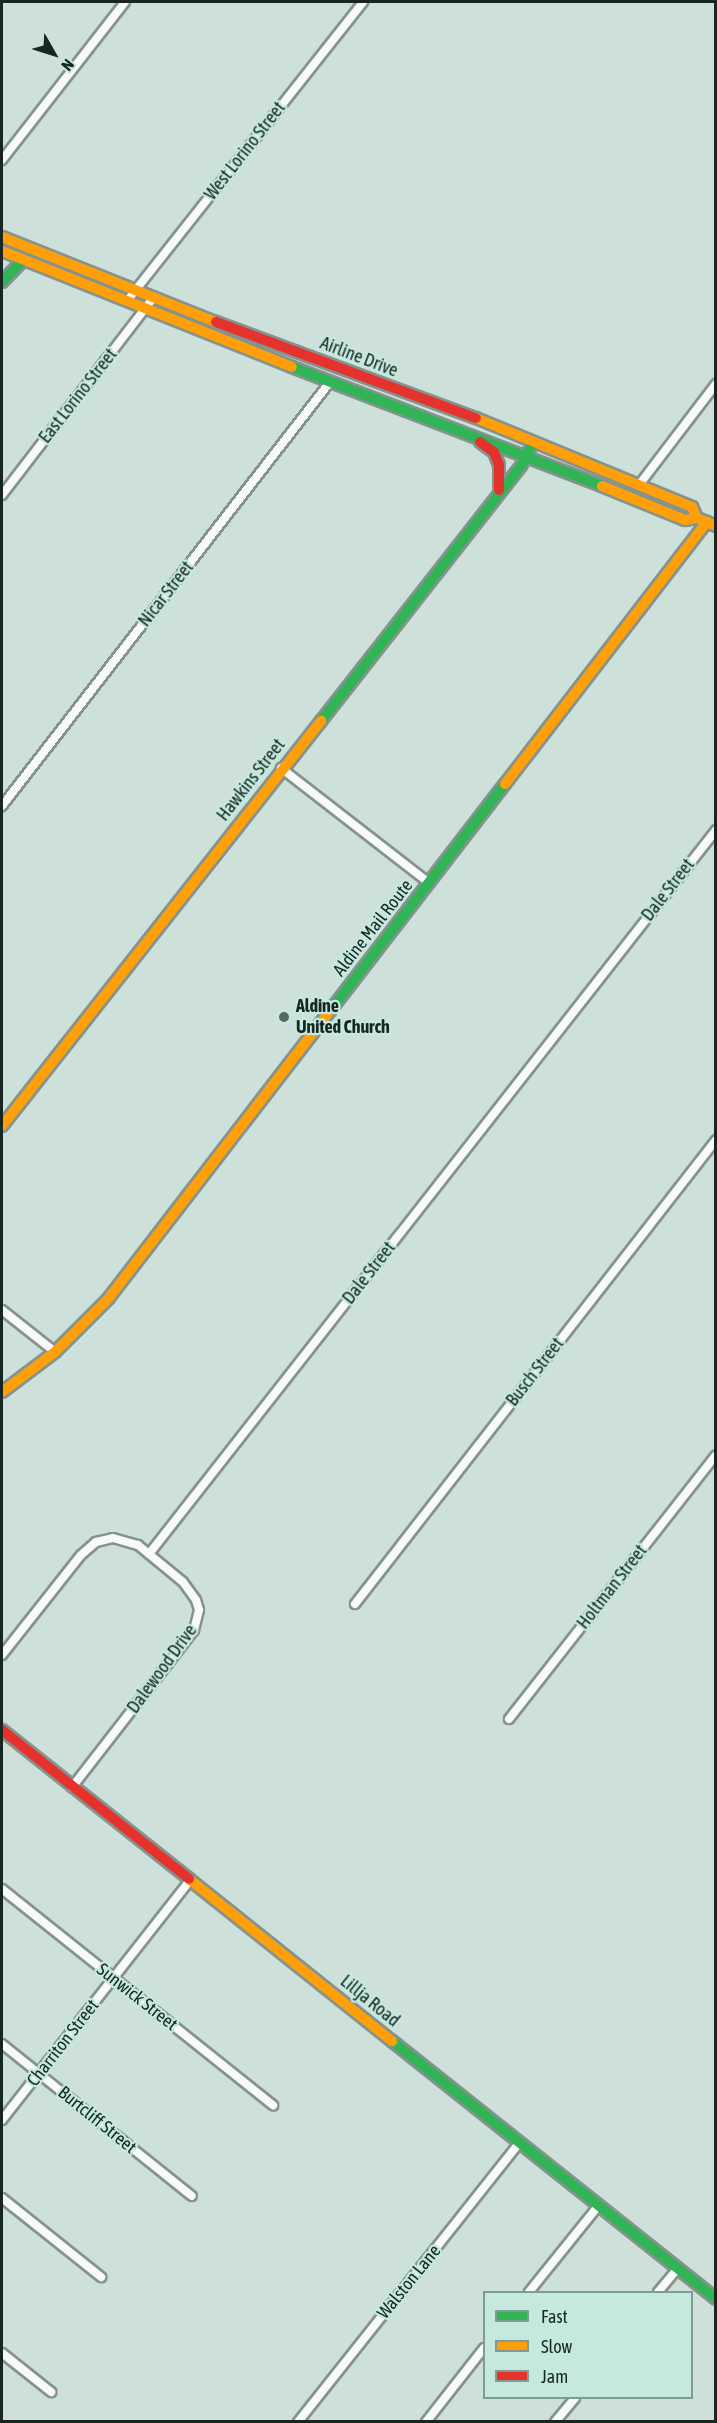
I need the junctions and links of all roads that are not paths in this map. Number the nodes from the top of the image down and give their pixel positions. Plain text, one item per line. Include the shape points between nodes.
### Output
1 (125, 2) edge
2 (363, 2) edge
3 (2, 160) edge
4 (2, 237) edge
5 (2, 251) edge
6 (23, 260) junction
7 (2, 282) edge
8 (136, 290) junction
9 (154, 297) junction
10 (127, 301) junction
11 (147, 309) junction
12 (330, 382) junction
13 (716, 384) edge
14 (471, 434) junction
15 (534, 442) junction
16 (528, 456) junction
17 (639, 485) junction
18 (499, 490) junction
19 (2, 495) edge
20 (707, 522) edge
21 (281, 768) junction
22 (2, 806) edge
23 (716, 830) edge
24 (429, 883) junction
25 (2, 1126) edge
26 (716, 1140) edge
27 (2, 1311) edge
28 (55, 1352) junction
29 (2, 1392) edge
30 (716, 1455) edge
31 (149, 1554) junction
32 (355, 1605) dead end
33 (2, 1655) edge
34 (509, 1719) dead end
35 (2, 1730) edge
36 (72, 1787) junction
37 (191, 1879) junction
38 (2, 1889) edge
39 (114, 1979) junction
40 (2, 2044) edge
41 (38, 2074) junction
42 (273, 2105) dead end
43 (2, 2120) edge
44 (520, 2142) junction
45 (192, 2196) dead end
46 (2, 2198) edge
47 (599, 2205) junction
48 (677, 2269) junction
49 (101, 2277) dead end
50 (530, 2291) edge
51 (659, 2291) edge
52 (716, 2300) edge
53 (483, 2349) edge
54 (2, 2353) edge
55 (51, 2392) dead end
56 (572, 2399) edge
57 (298, 2421) edge
58 (426, 2421) edge
59 (555, 2421) edge

1 - 3 street
2 - 8 street, West Lorino Street
4 - 8 main road, Airline Drive
5 - 6 main road, Airline Drive
6 - 7 main road
6 - 10 main road, Airline Drive
8 - 9 main road, Airline Drive
8 - 10 street, West Lorino Street
9 - 11 street, East Lorino Street
9 - 15 main road, Airline Drive
10 - 11 main road, Airline Drive
11 - 12 main road, Airline Drive
11 - 19 street, East Lorino Street
12 - 14 main road, Airline Drive
12 - 22 street, Nicar Street
13 - 17 street
14 - 16 main road, Airline Drive
14 - 18 main road via 494,452 500,465
15 - 16 main road, Hawkins Street
15 - 17 main road, Airline Drive
16 - 18 main road, Hawkins Street
16 - 20 main road, Airline Drive via 685,520
17 - 20 main road, Airline Drive via 692,507
18 - 21 main road, Hawkins Street
20 - 24 main road, Aldine Mail Route
21 - 24 street
21 - 25 main road, Hawkins Street
23 - 31 street, Dale Street
24 - 28 main road, Aldine Mail Route via 108,1299
26 - 32 street, Busch Street
27 - 28 street
28 - 29 main road, Aldine Mail Route
30 - 34 street, Holtman Street
31 - 33 street via 130,1541 113,1538 96,1542 81,1555
31 - 36 street, Dalewood Drive via 190,1590 199,1610 198,1620 181,1648
35 - 36 main road, Lillja Road
36 - 37 main road, Lillja Road
37 - 39 street, Charriton Street
37 - 44 main road, Lillja Road
38 - 39 street, Sunwick Street
39 - 41 street, Charriton Street
39 - 42 street, Sunwick Street
40 - 41 street, Burtcliff Street
41 - 43 street, Charriton Street
41 - 45 street, Burtcliff Street
44 - 47 main road, Lillja Road
44 - 57 street, Walston Lane
46 - 49 street
47 - 48 main road, Lillja Road
47 - 50 street
48 - 51 street
48 - 52 main road, Lillja Road
53 - 58 street
54 - 55 street
56 - 59 street

